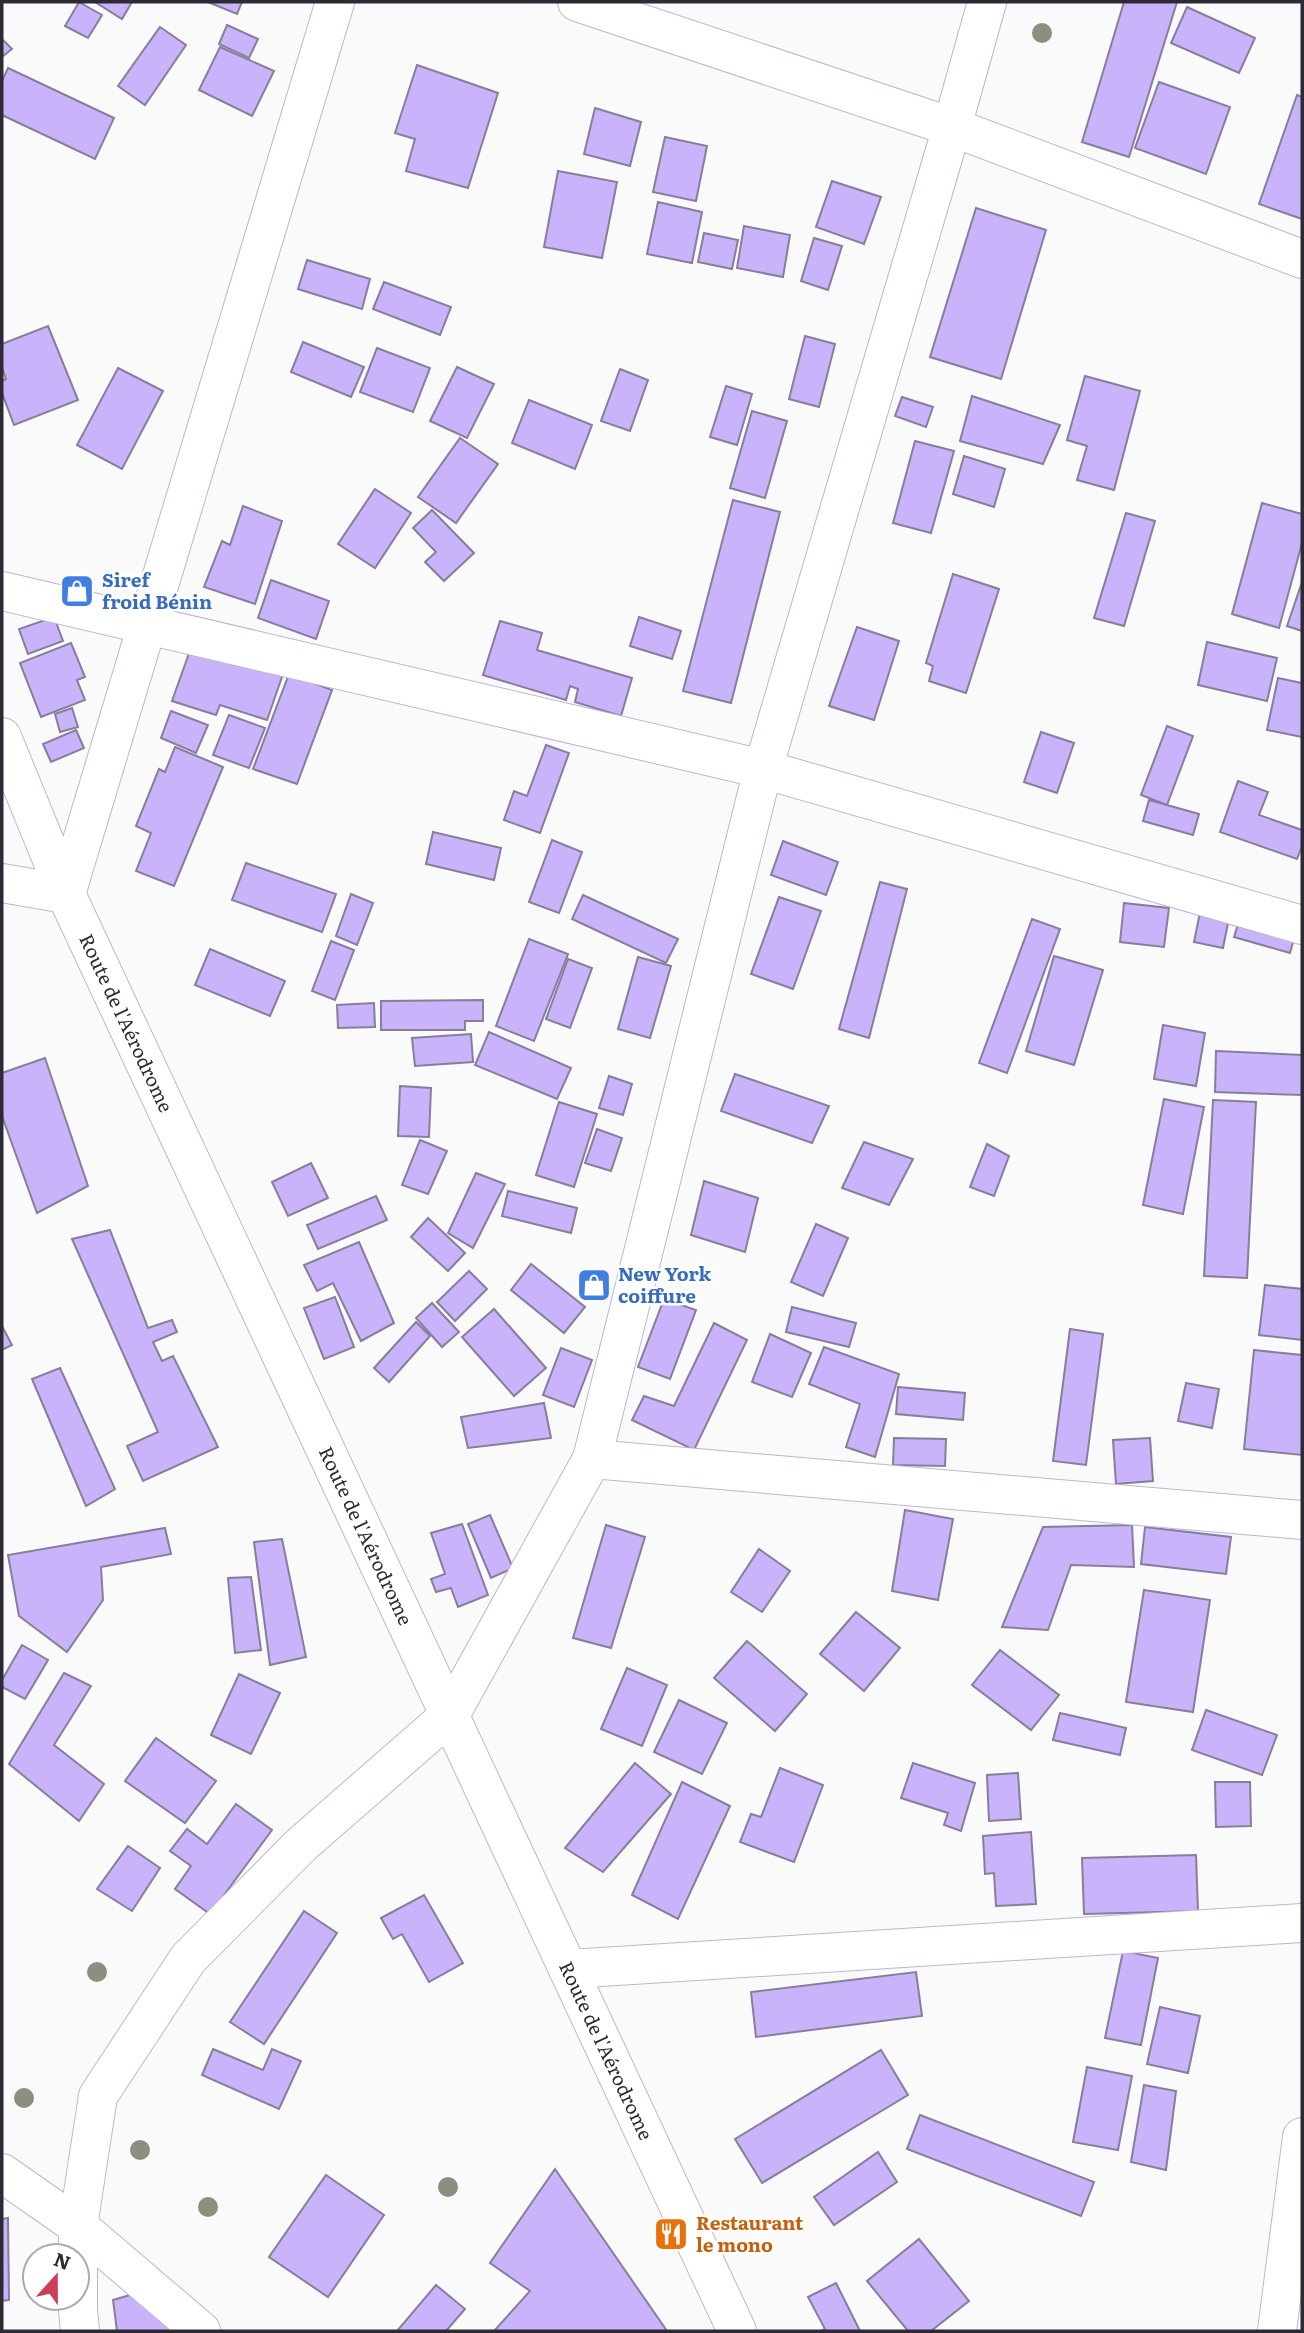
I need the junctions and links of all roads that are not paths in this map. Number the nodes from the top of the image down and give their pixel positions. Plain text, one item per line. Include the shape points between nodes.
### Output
1 (335, 2) edge
2 (578, 2) edge
3 (987, 2) edge
4 (952, 127) junction
5 (1302, 259) edge
6 (2, 591) edge
7 (147, 625) junction
8 (2, 737) edge
9 (763, 769) junction
10 (2, 883) edge
11 (66, 894) junction
12 (1302, 925) edge
13 (592, 1459) junction
14 (1302, 1520) edge
15 (450, 1715) junction
16 (1302, 1923) edge
17 (569, 1969) junction
18 (1302, 2137) edge
19 (2, 2173) edge
20 (78, 2226) junction
21 (80, 2331) edge
22 (201, 2331) edge
23 (737, 2331) edge
24 (1276, 2331) edge

1 - 7 street
2 - 4 street
3 - 4 street
4 - 5 street
4 - 9 street
6 - 7 street
7 - 9 street
7 - 11 street
8 - 11 street, Route de l'Aérodrome
9 - 12 street
9 - 13 street
10 - 11 street
11 - 15 street, Route de l'Aérodrome
13 - 14 street
13 - 15 street
15 - 17 street, Route de l'Aérodrome
15 - 20 street via 301,1844 188,1959 98,2096
16 - 17 street
17 - 23 street, Route de l'Aérodrome
18 - 24 street
19 - 20 street
20 - 21 street
20 - 22 street

